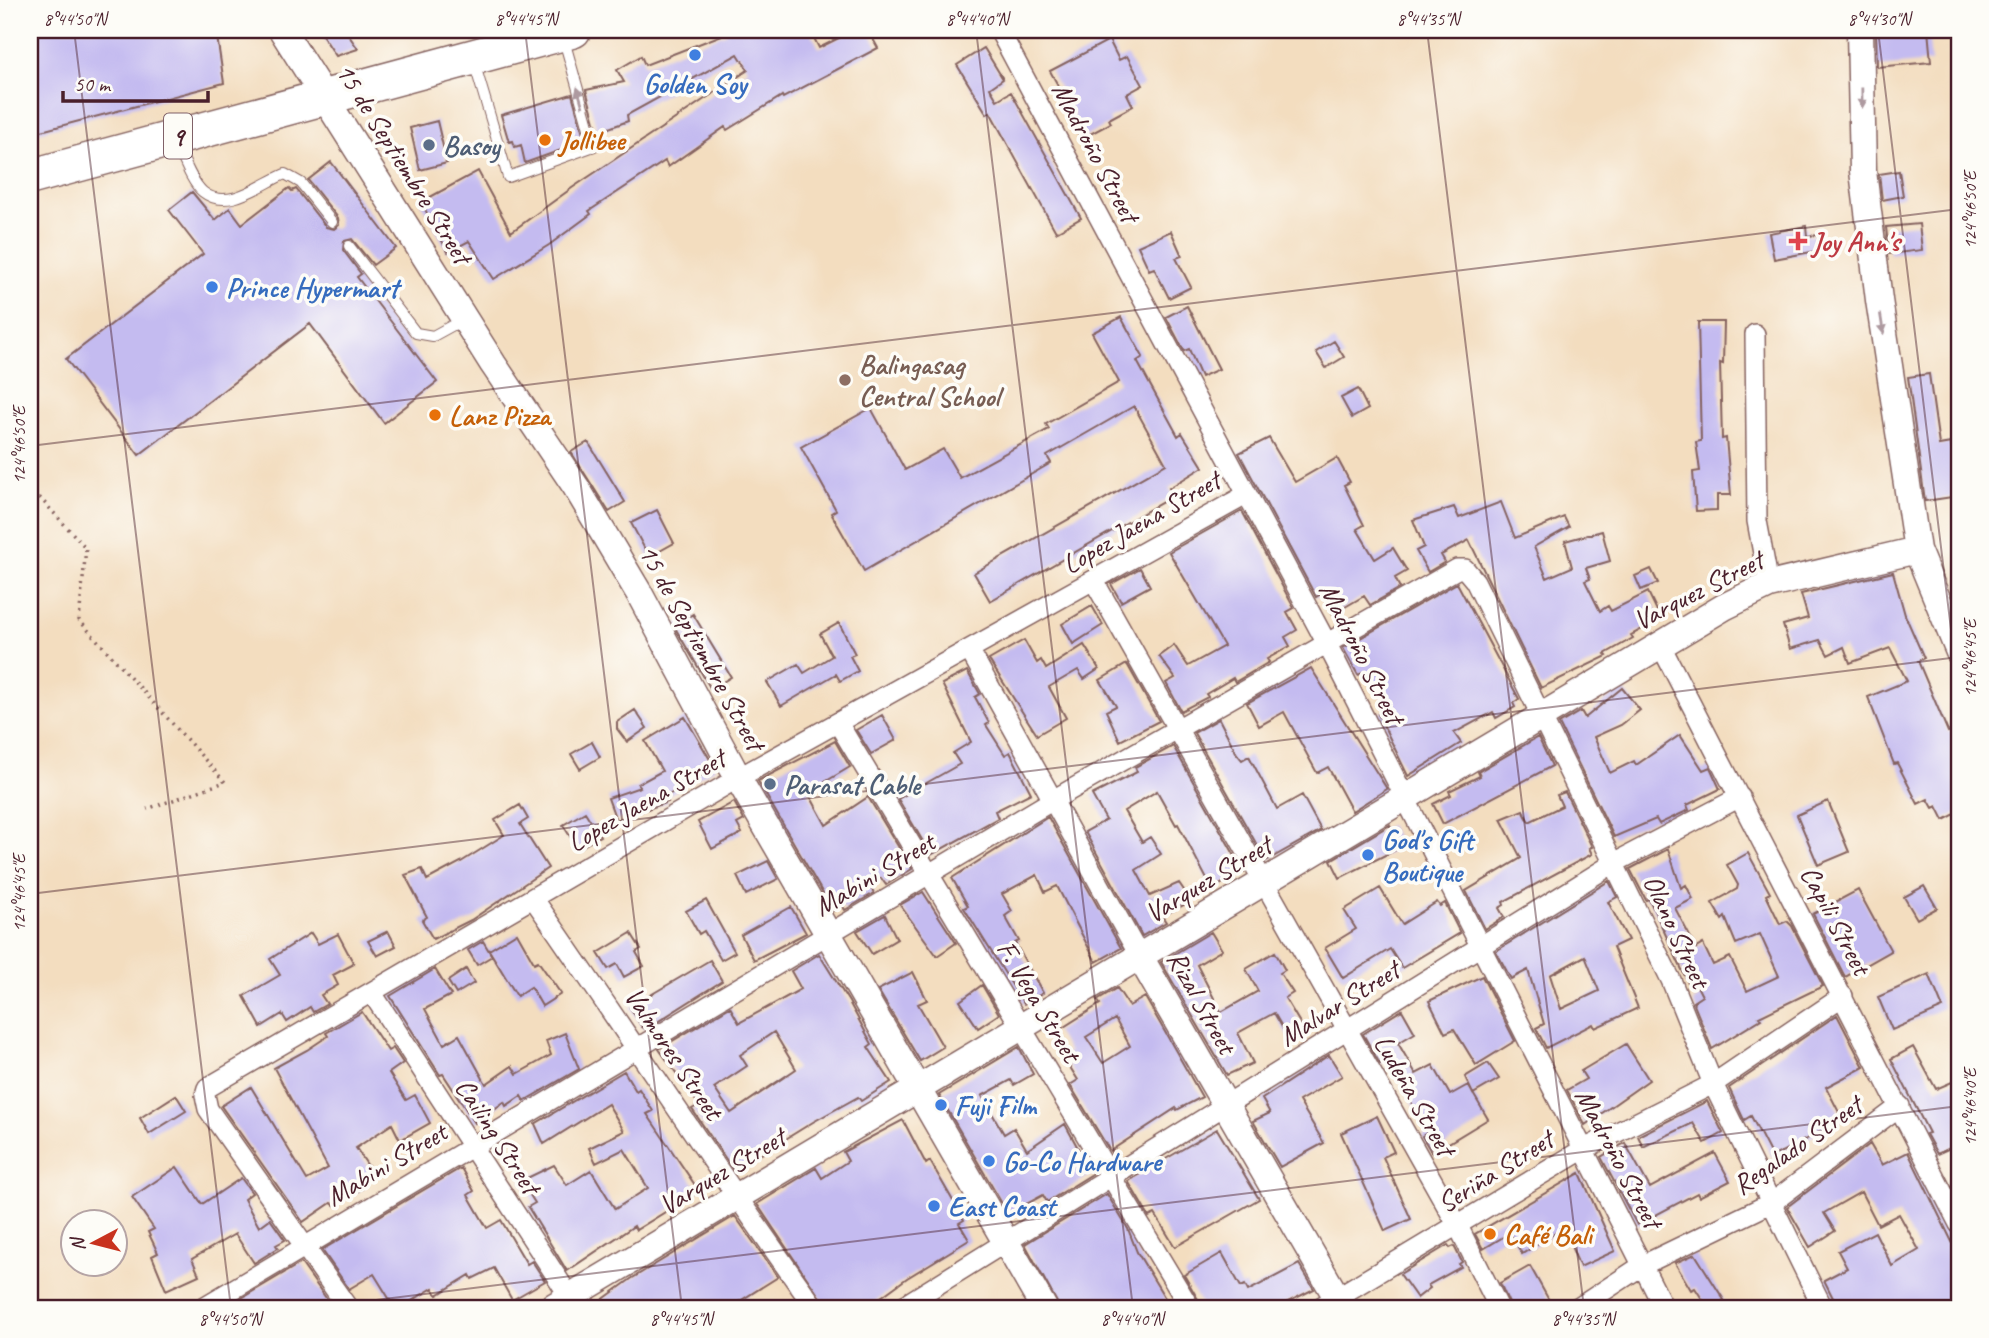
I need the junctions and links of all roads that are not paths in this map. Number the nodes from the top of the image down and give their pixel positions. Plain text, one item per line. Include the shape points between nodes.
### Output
1 (282, 30) edge
2 (999, 30) edge
3 (1860, 30) edge
4 (567, 31) edge
5 (472, 57) junction
6 (325, 96) junction
7 (173, 137) junction
8 (30, 177) edge
9 (332, 222) dead end
10 (349, 246) dead end
11 (464, 318) junction
12 (1755, 334) dead end
13 (1246, 495) junction
14 (1917, 550) junction
15 (1094, 581) junction
16 (1475, 581) joint
17 (1769, 585) junction
18 (1326, 642) junction
19 (1660, 644) junction
20 (970, 651) junction
21 (1959, 652) edge
22 (1540, 715) junction
23 (838, 723) junction
24 (1177, 727) junction
25 (738, 778) junction
26 (1405, 797) junction
27 (1740, 797) junction
28 (1053, 800) junction
29 (1614, 863) junction
30 (929, 874) junction
31 (1264, 883) junction
32 (533, 898) junction
33 (829, 934) junction
34 (1480, 947) junction
35 (1140, 957) junction
36 (372, 993) junction
37 (1843, 996) junction
38 (1022, 1027) junction
39 (1346, 1032) junction
40 (638, 1047) junction
41 (1713, 1084) junction
42 (917, 1089) junction
43 (1900, 1106) junction
44 (1225, 1108) junction
45 (471, 1145) junction
46 (1582, 1150) junction
47 (1111, 1176) junction
48 (737, 1199) junction
49 (1773, 1202) junction
50 (1959, 1224) edge
51 (1458, 1226) junction
52 (1004, 1241) junction
53 (304, 1247) junction
54 (1643, 1265) junction
55 (566, 1305) edge
56 (1333, 1305) edge
57 (202, 1308) edge
58 (348, 1308) edge
59 (815, 1308) edge
60 (900, 1308) edge
61 (1045, 1308) edge
62 (1189, 1308) edge
63 (1499, 1308) edge
64 (1578, 1308) edge
65 (1664, 1308) edge
66 (1823, 1308) edge

1 - 6 street, 15 de Septiembre Street
2 - 13 street, Madroño Street
3 -> 14 street via 1863,171
4 - 5 highway, 9
5 -> 4 lane via 508,177 593,146
5 - 6 highway, 9
6 - 7 highway, 9
6 - 11 street, 15 de Septiembre Street
7 - 8 highway, 9
7 - 9 lane via 202,191 218,199 237,198 285,174 301,183
10 - 11 lane via 416,333 433,335
11 - 25 street, 15 de Septiembre Street via 576,487
12 - 17 street via 1757,522
13 - 15 street, Lopez Jaena Street
13 - 18 street, Madroño Street
14 - 17 street, Varquez Street
14 - 21 street
15 - 20 street, Lopez Jaena Street
15 - 24 street, Ludeña Street
16 - 18 street, Mabini Street via 1465,569 1449,570
16 - 22 street, Olano Street
17 - 19 street, Varquez Street
18 - 24 street, Mabini Street
18 - 26 street, Madroño Street
19 - 22 street, Varquez Street
19 - 27 street, Capili Street
20 - 23 street, Lopez Jaena Street
20 - 28 street, Rizal Street
22 - 26 street, Varquez Street
22 - 29 street, Olano Street
23 - 25 street, Lopez Jaena Street
23 - 30 street, F. Vega Street
24 - 28 street, Mabini Street
24 - 31 street, Ludeña Street
25 - 32 street, Lopez Jaena Street
25 - 33 street, 15 de Septiembre Street
26 - 31 street, Varquez Street
26 - 34 street, Madroño Street
27 - 29 street, Malvar Street
27 - 37 street, Capili Street
28 - 30 street, Mabini Street
28 - 35 street, Rizal Street
29 - 34 street, Malvar Street
29 - 41 street, Olano Street via 1671,980
30 - 33 street, Mabini Street
30 - 38 street, F. Vega Street
31 - 35 street, Varquez Street
31 - 39 street, Ludeña Street
32 - 36 street, Lopez Jaena Street
32 - 40 street, Valmores Street
33 - 40 street, Mabini Street
33 - 42 street, 15 de Septiembre Street
34 - 39 street, Malvar Street
34 - 46 street, Madroño Street
35 - 38 street, Varquez Street
35 - 44 street, Rizal Street
36 - 45 street, Cailing Street
36 - 53 street, Lopez Jaena Street via 212,1084 205,1094 208,1109
37 - 41 street, Seriña Street
37 - 43 street, Capili Street
38 - 42 street, Varquez Street
38 - 47 street, F. Vega Street
39 - 44 street, Malvar Street
39 - 51 street, Ludeña Street
40 - 45 street, Mabini Street
40 - 48 street, Valmores Street
41 - 46 street, Seriña Street
41 - 49 street, Olano Street
42 - 48 street, Varquez Street
42 - 52 street, 15 de Septiembre Street
43 - 49 street, Regalado Street
43 - 50 street, Capili Street
44 - 47 street, Malvar Street
44 - 56 street, Rizal Street
45 - 53 street, Mabini Street
45 - 55 street, Cailing Street
46 - 51 street, Seriña Street
46 - 54 street, Madroño Street
47 - 52 street, Malvar Street
47 - 62 street, F. Vega Street
48 - 55 street, Varquez Street
48 - 59 street, Valmores Street
49 - 54 street, Regalado Street
49 - 66 street, Olano Street
51 - 56 street, Seriña Street
51 - 63 street, Ludeña Street
52 - 60 street, Malvar Street
52 - 61 street, 15 de Septiembre Street
53 - 57 street, Mabini Street
53 - 58 street
54 - 64 street, Regalado Street
54 - 65 street, Madroño Street

